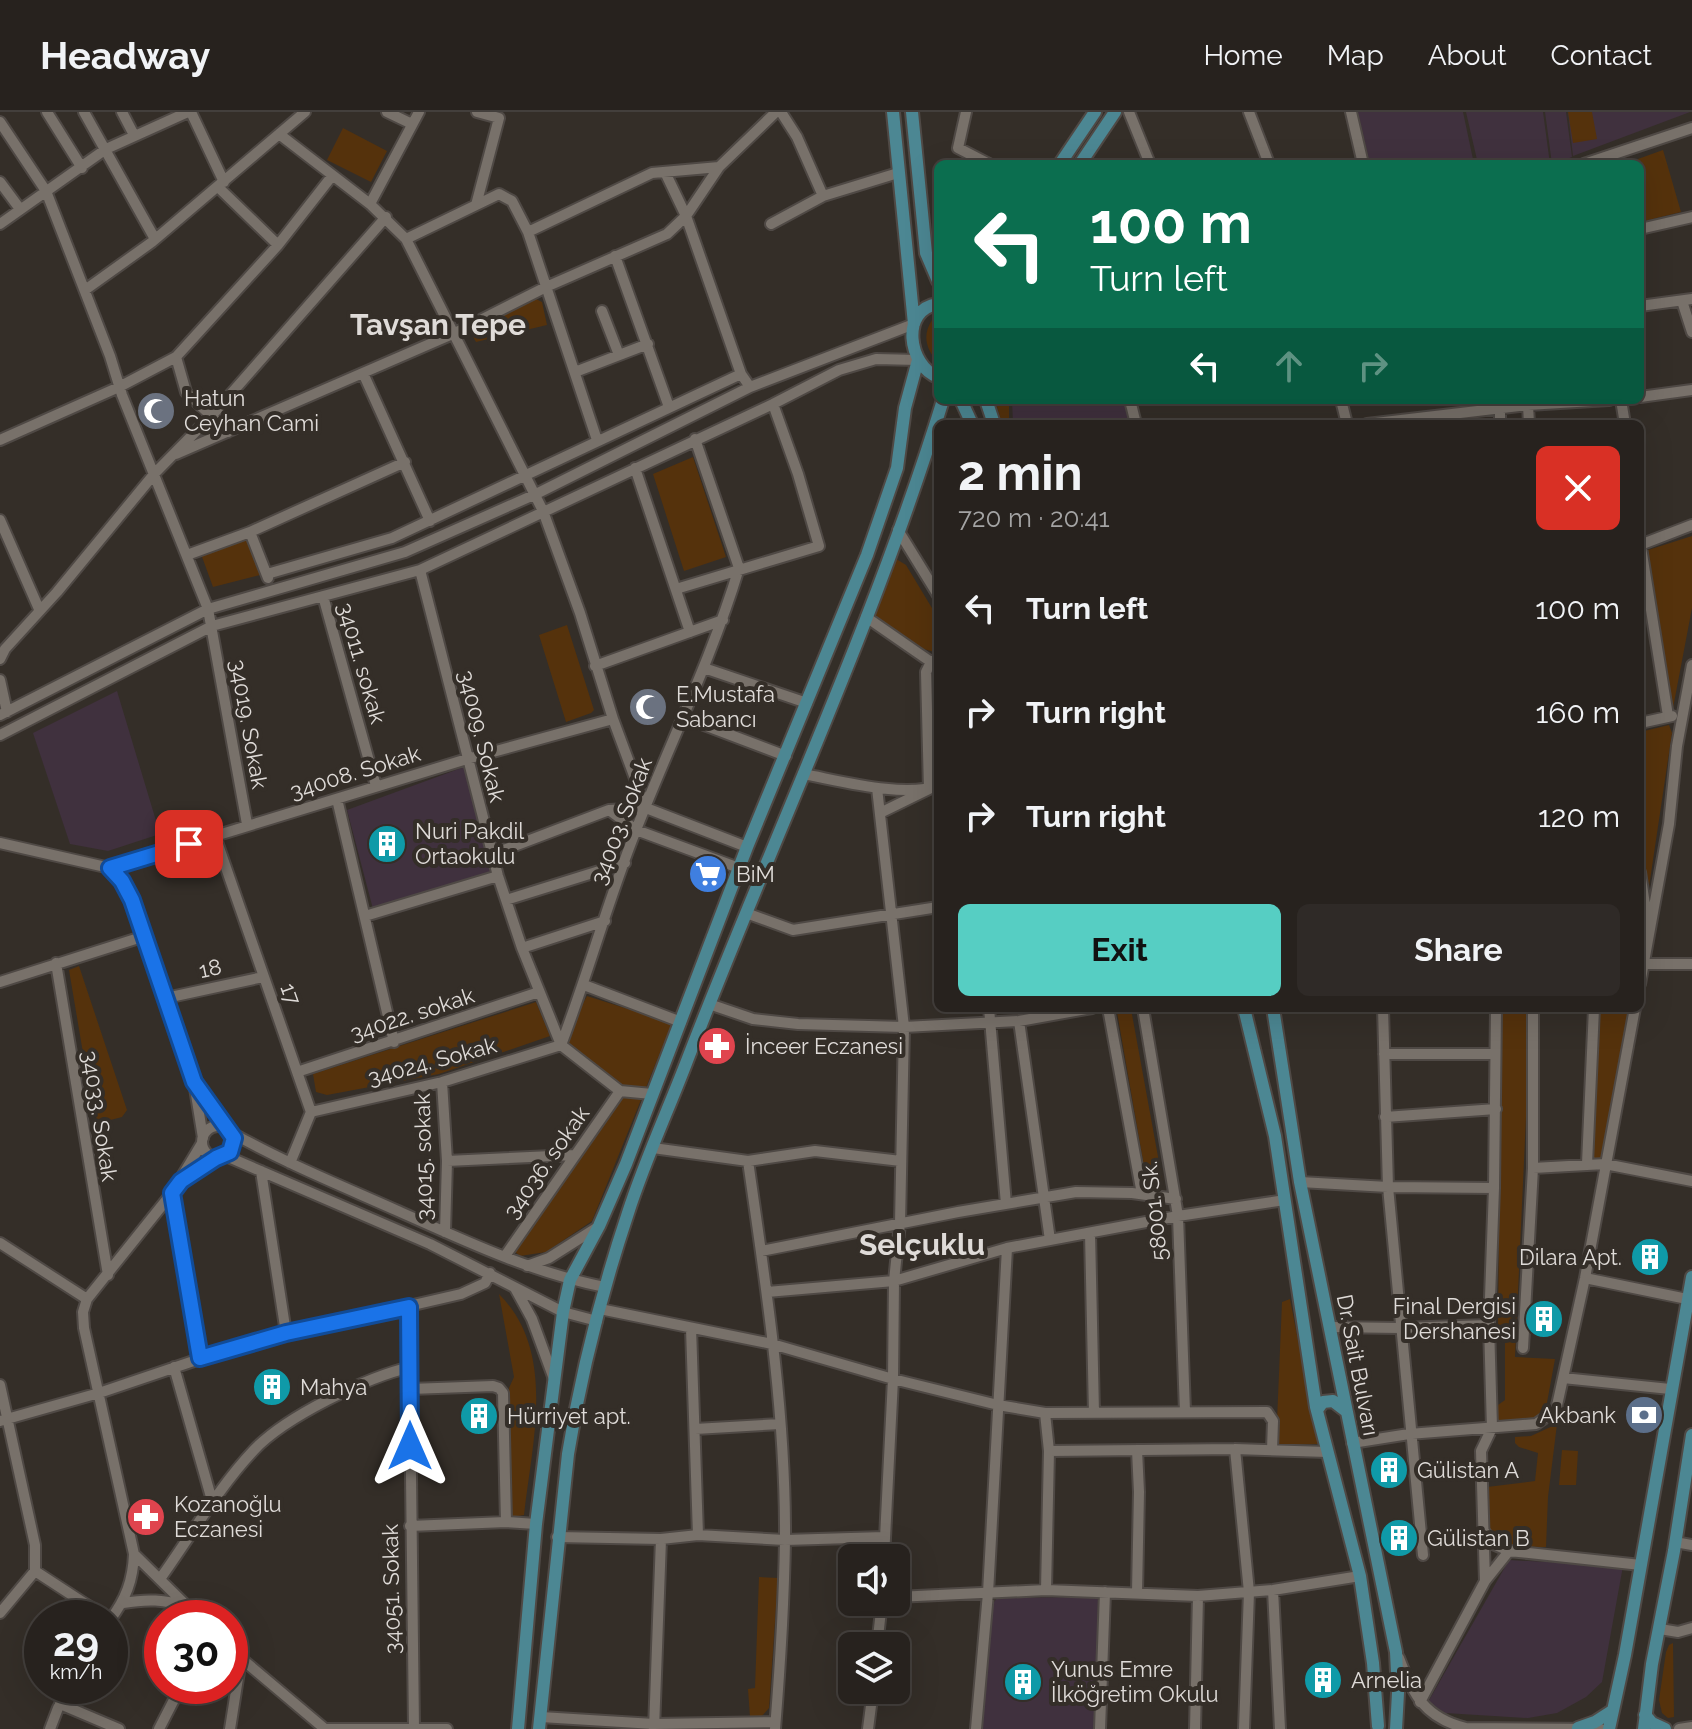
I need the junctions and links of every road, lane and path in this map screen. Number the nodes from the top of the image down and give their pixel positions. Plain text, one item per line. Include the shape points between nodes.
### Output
1 (47, 112) edge
2 (84, 112) edge
3 (122, 112) edge
4 (190, 112) edge
5 (305, 112) edge
6 (387, 112) edge
7 (419, 112) edge
8 (477, 112) edge
9 (779, 112) edge
10 (893, 112) edge
11 (912, 112) edge
12 (966, 112) edge
13 (1115, 112) edge
14 (1129, 112) edge
15 (1249, 112) edge
16 (1351, 112) edge
17 (1089, 115) edge
18 (166, 116) edge
19 (0, 122) edge
20 (412, 124) junction
21 (1692, 128) edge
22 (279, 134) junction
23 (134, 135) junction
24 (106, 149) junction
25 (1622, 151) junction
26 (981, 160) edge
27 (1062, 160) edge
28 (1083, 160) edge
29 (1148, 160) edge
30 (1267, 160) edge
31 (1362, 160) edge
32 (1596, 160) edge
33 (1622, 160) edge
34 (719, 167) junction
35 (82, 168) junction
36 (665, 172) junction
37 (898, 173) junction
38 (332, 176) junction
39 (0, 182) edge
40 (221, 184) junction
41 (46, 191) junction
42 (823, 196) junction
43 (370, 204) junction
44 (476, 205) junction
45 (20, 209) junction
46 (686, 216) junction
47 (386, 217) junction
48 (1692, 217) edge
49 (0, 224) edge
50 (771, 224) dead end
51 (1644, 228) edge
52 (528, 232) junction
53 (155, 239) junction
54 (406, 239) junction
55 (278, 245) junction
56 (615, 256) junction
57 (934, 272) edge
58 (546, 287) junction
59 (85, 290) junction
60 (1687, 300) edge
61 (934, 305) edge
62 (1644, 305) edge
63 (602, 311) dead end
64 (914, 324) junction
65 (1692, 332) edge
66 (455, 333) junction
67 (648, 344) junction
68 (619, 355) junction
69 (176, 357) junction
70 (918, 360) junction
71 (575, 372) junction
72 (363, 373) junction
73 (741, 374) junction
74 (934, 375) edge
75 (119, 387) junction
76 (750, 387) junction
77 (1692, 390) edge
78 (1644, 396) edge
79 (773, 404) junction
80 (1536, 404) edge
81 (1500, 405) edge
82 (1528, 405) junction
83 (669, 407) junction
84 (211, 416) junction
85 (1399, 420) edge
86 (1529, 420) edge
87 (934, 429) edge
88 (228, 432) junction
89 (695, 439) junction
90 (0, 440) edge
91 (597, 440) junction
92 (176, 454) junction
93 (934, 456) edge
94 (405, 462) junction
95 (635, 468) junction
96 (921, 472) junction
97 (155, 473) junction
98 (526, 476) junction
99 (536, 494) junction
100 (543, 511) junction
101 (0, 520) edge
102 (430, 521) junction
103 (1692, 525) edge
104 (898, 530) junction
105 (250, 532) junction
106 (1644, 543) edge
107 (187, 555) junction
108 (739, 568) junction
109 (1644, 569) edge
110 (420, 570) junction
111 (933, 573) edge
112 (267, 574) junction
113 (676, 589) junction
114 (273, 590) junction
115 (323, 596) junction
116 (39, 609) junction
117 (208, 609) junction
118 (866, 617) junction
119 (723, 620) junction
120 (212, 628) junction
121 (690, 632) junction
122 (0, 659) edge
123 (934, 660) edge
124 (1692, 665) edge
125 (595, 666) junction
126 (704, 668) junction
127 (0, 680) edge
128 (807, 703) junction
129 (4, 713) edge
130 (1668, 716) junction
131 (683, 717) junction
132 (1682, 717) junction
133 (613, 719) junction
134 (1644, 722) edge
135 (0, 735) edge
136 (1692, 744) edge
137 (1677, 746) junction
138 (786, 756) junction
139 (467, 759) junction
140 (803, 774) junction
141 (376, 786) junction
142 (934, 787) edge
143 (877, 788) junction
144 (337, 799) junction
145 (646, 808) junction
146 (609, 810) junction
147 (880, 813) junction
148 (247, 824) junction
149 (636, 830) junction
150 (215, 836) junction
151 (0, 843) edge
152 (747, 847) junction
153 (493, 854) junction
154 (625, 863) junction
155 (110, 868) junction
156 (739, 868) junction
157 (498, 876) junction
158 (1644, 897) edge
159 (506, 900) junction
160 (934, 908) edge
161 (746, 913) junction
162 (892, 914) junction
163 (365, 916) junction
164 (605, 921) junction
165 (1650, 934) junction
166 (145, 936) junction
167 (522, 948) junction
168 (1644, 956) edge
169 (56, 963) junction
170 (1644, 964) edge
171 (1692, 964) edge
172 (263, 977) junction
173 (0, 982) edge
174 (584, 985) junction
175 (539, 992) junction
176 (166, 998) junction
177 (709, 1004) junction
178 (990, 1012) edge
179 (1043, 1012) edge
180 (1109, 1012) edge
181 (1144, 1012) edge
182 (1245, 1012) edge
183 (1274, 1012) edge
184 (1383, 1012) edge
185 (1496, 1012) edge
186 (1533, 1012) edge
187 (1594, 1012) edge
188 (1634, 1012) edge
189 (1019, 1021) junction
190 (681, 1022) junction
191 (992, 1023) junction
192 (904, 1027) junction
193 (394, 1042) junction
194 (561, 1045) junction
195 (1384, 1054) junction
196 (1495, 1054) junction
197 (297, 1072) junction
198 (194, 1082) junction
199 (442, 1082) junction
200 (620, 1091) junction
201 (652, 1094) junction
202 (1496, 1109) junction
203 (311, 1112) junction
204 (1385, 1117) junction
205 (230, 1131) junction
206 (202, 1141) junction
207 (653, 1148) junction
208 (574, 1155) junction
209 (221, 1157) junction
210 (447, 1161) junction
211 (748, 1161) junction
212 (901, 1161) junction
213 (290, 1163) junction
214 (1587, 1164) junction
215 (1605, 1164) junction
216 (1533, 1168) junction
217 (261, 1171) junction
218 (181, 1181) junction
219 (1692, 1181) edge
220 (1300, 1182) junction
221 (1388, 1187) junction
222 (1494, 1188) junction
223 (172, 1193) junction
224 (1142, 1194) junction
225 (1044, 1197) junction
226 (1176, 1199) junction
227 (1285, 1200) junction
228 (1006, 1204) junction
229 (1178, 1216) junction
230 (900, 1223) junction
231 (599, 1226) junction
232 (445, 1232) junction
233 (1090, 1233) junction
234 (1050, 1240) junction
235 (0, 1243) edge
236 (1007, 1248) junction
237 (761, 1251) junction
238 (505, 1256) junction
239 (527, 1266) junction
240 (490, 1273) junction
241 (108, 1275) junction
242 (1692, 1277) edge
243 (1585, 1278) junction
244 (570, 1280) junction
245 (894, 1281) junction
246 (514, 1286) junction
247 (605, 1287) junction
248 (767, 1292) junction
249 (87, 1299) junction
250 (1687, 1299) junction
251 (409, 1307) junction
252 (563, 1312) junction
253 (598, 1315) junction
254 (1489, 1325) junction
255 (1330, 1327) junction
256 (691, 1328) junction
257 (1400, 1328) junction
258 (286, 1333) junction
259 (772, 1344) junction
260 (1523, 1348) dead end
261 (200, 1358) junction
262 (174, 1367) junction
263 (411, 1367) junction
264 (1563, 1378) junction
265 (554, 1379) junction
266 (893, 1379) junction
267 (0, 1385) edge
268 (410, 1389) junction
269 (1670, 1389) junction
270 (99, 1393) junction
271 (998, 1405) junction
272 (1317, 1410) junction
273 (1346, 1411) junction
274 (1185, 1412) junction
275 (1045, 1413) junction
276 (1094, 1413) junction
277 (4, 1420) edge
278 (780, 1424) junction
279 (1492, 1428) junction
280 (695, 1429) junction
281 (1409, 1434) junction
282 (1692, 1435) edge
283 (1352, 1443) junction
284 (1235, 1449) junction
285 (1137, 1450) junction
286 (1272, 1450) junction
287 (1049, 1451) junction
288 (1328, 1452) junction
289 (213, 1504) junction
290 (506, 1522) junction
291 (536, 1524) junction
292 (410, 1526) junction
293 (1483, 1529) junction
294 (698, 1535) junction
295 (557, 1537) junction
296 (884, 1537) junction
297 (661, 1539) junction
298 (785, 1540) junction
299 (1675, 1542) junction
300 (884, 1544) edge
301 (1692, 1545) edge
302 (1509, 1551) junction
303 (134, 1554) junction
304 (1423, 1555) dead end
305 (1641, 1565) junction
306 (35, 1571) junction
307 (1360, 1576) junction
308 (160, 1579) junction
309 (1485, 1581) junction
310 (1046, 1590) junction
311 (1273, 1590) junction
312 (1105, 1592) junction
313 (1249, 1592) junction
314 (988, 1593) junction
315 (1137, 1593) junction
316 (910, 1596) edge
317 (1198, 1596) junction
318 (80, 1600) edge
319 (124, 1600) edge
320 (182, 1600) edge
321 (0, 1613) edge
322 (1692, 1628) edge
323 (1660, 1629) junction
324 (1396, 1652) junction
325 (248, 1665) edge
326 (1420, 1702) junction
327 (60, 1704) joint
328 (172, 1704) edge
329 (234, 1704) edge
330 (871, 1704) edge
331 (1612, 1711) junction
332 (1645, 1715) junction
333 (540, 1723) edge
334 (775, 1726) edge
335 (654, 1727) edge
336 (1692, 1727) edge
337 (382, 1728) edge
338 (414, 1728) edge
339 (1378, 1728) edge
340 (1578, 1728) edge
341 (50, 1729) edge
342 (119, 1729) edge
343 (159, 1729) edge
344 (230, 1729) edge
345 (325, 1729) edge
346 (447, 1729) edge
347 (518, 1729) edge
348 (868, 1729) edge
349 (976, 1729) edge
350 (1100, 1729) edge
351 (1195, 1729) edge
352 (1244, 1729) edge
353 (1280, 1729) edge
354 (1396, 1729) edge
355 (1601, 1729) edge
356 (1609, 1729) edge
357 (1644, 1729) edge
358 (1665, 1729) edge
359 (1679, 1729) edge

1 - 35 street
2 - 24 street
3 - 23 street
4 - 18 street
4 - 40 street
5 - 22 street
6 - 20 street
7 - 20 street
8 - 44 street via 499,118
9 - 34 street
9 - 42 street via 797,137
10 - 37 main road
11 - 57 main road via 926,253
12 - 26 street via 958,148
13 - 28 main road
14 - 29 street
15 - 30 street
16 - 31 street
17 - 27 main road
18 - 23 street
19 - 41 street, 34019. Sokak
20 - 43 street
21 - 25 street
22 - 38 street
22 - 40 street
23 - 24 street
24 - 35 street
24 - 53 street
25 - 32 street
25 - 33 street
34 - 36 street
34 - 46 street
35 - 41 street
36 - 46 street
36 - 52 street via 652,173
37 - 42 street
37 - 64 main road
38 - 43 street
38 - 55 street
39 - 45 street
40 - 53 street
40 - 55 street
41 - 45 street
41 - 59 street, 34019. Sokak
42 - 50 street
43 - 47 street
44 - 52 street via 499,194 512,201
44 - 54 street
45 - 49 street
46 - 56 street via 667,234
46 - 73 street
47 - 54 street
47 - 84 street
48 - 51 street
52 - 58 street
53 - 59 street
54 - 66 street
55 - 69 street
56 - 58 street
56 - 67 street
58 - 66 street
58 - 71 street
59 - 75 street, 34019. Sokak
60 - 62 street
60 - 65 street
61 - 64 main road via 925,308
63 - 68 street
64 - 70 main road
64 - 76 street
66 - 72 street
66 - 98 street
67 - 68 street
67 - 83 street
68 - 71 street
69 - 75 street
69 - 84 street via 186,392
70 - 74 main road
70 - 79 street via 876,359 839,370
70 - 128 main road via 897,468
71 - 91 street
72 - 88 street
72 - 94 street
73 - 76 street
73 - 83 street
75 - 90 street
75 - 97 street, 34019. Sokak
76 - 99 street
77 - 78 street
79 - 89 street
79 - 108 street via 819,546
80 - 82 street
81 - 82 street
81 - 85 street
82 - 86 street
83 - 91 street
84 - 88 street
84 - 92 street
87 - 96 main road
88 - 92 street
89 - 95 street
89 - 108 street
91 - 98 street
92 - 97 street
93 - 96 main road
94 - 102 street
94 - 105 street
95 - 100 street
95 - 113 street
96 - 104 main road
97 - 107 street, 34019. Sokak
97 - 116 street
98 - 99 street
98 - 102 street
99 - 100 street
99 - 114 street via 405,552
100 - 110 street
100 - 125 street
101 - 116 street
102 - 112 street via 392,538
103 - 106 street
104 - 111 street
104 - 118 main road
105 - 107 street
105 - 112 street
107 - 117 street, 34019. Sokak
108 - 113 street
108 - 119 street, 34003. Sokak
109 - 130 street
110 - 115 street
110 - 139 street, 34009. Sokak
112 - 114 street
113 - 121 street
114 - 117 street
115 - 120 street
115 - 141 street, 34011. sokak
116 - 122 street
117 - 120 street, 34019. Sokak
117 - 129 street
118 - 123 street
118 - 140 main road
119 - 121 street
119 - 126 street, 34003. Sokak
120 - 135 street
120 - 148 street, 34019. Sokak
121 - 125 street
123 - 142 street via 926,672
124 - 132 street
125 - 133 street
126 - 128 street
126 - 131 street, 34003. Sokak
127 - 129 street
128 - 138 main road
130 - 132 street
130 - 134 street
131 - 138 street
131 - 145 street, 34003. Sokak
132 - 137 street
133 - 139 street, 34008. Sokak
133 - 145 street
136 - 137 street
137 - 165 street
138 - 152 main road
139 - 141 street, 34008. Sokak
139 - 153 street, 34009. Sokak
140 - 143 street
140 - 161 main road
141 - 144 street, 34008. Sokak
142 - 143 street
142 - 147 street
143 - 147 street
144 - 148 street, 34008. Sokak
144 - 163 street
145 - 146 street
145 - 149 street, 34003. Sokak
145 - 152 street
146 - 149 street
146 - 153 street
147 - 162 street
148 - 150 street, 34008. Sokak
149 - 154 street, 34003. Sokak
149 - 156 street
150 - 155 street, 34008. Sokak
150 - 172 street, 17
151 - 155 street
152 - 156 main road
153 - 157 street, 34009. Sokak
154 - 159 street
154 - 164 street, 34003. Sokak
155 - 166 street via 132,900
156 - 190 main road
157 - 159 street, 34009. Sokak
157 - 163 street
158 - 165 street
159 - 167 street, 34009. Sokak
160 - 162 street
161 - 162 street via 793,930
161 - 177 main road
162 - 192 street
163 - 193 street
164 - 167 street
164 - 174 street, 34003. Sokak
165 - 168 street
166 - 169 street
166 - 176 street
167 - 175 street, 34009. Sokak
169 - 173 street
169 - 241 street, 34033. Sokak
170 - 171 street
172 - 176 street, 18
172 - 197 street, 17
174 - 190 street
174 - 194 street, 34003. Sokak
175 - 193 street, 34022. sokak
175 - 194 street, 34009. Sokak
176 - 198 street
177 - 192 street via 783,1023
177 - 207 main road
178 - 191 street
179 - 189 street
180 - 224 street
181 - 226 street, 58001. Sk.
182 - 227 main road, Dr. Sait Bulvarı
183 - 220 main road, Dr. Sait Bulvarı
184 - 195 street
185 - 196 street
186 - 216 street
187 - 214 street
188 - 215 street
189 - 191 street
189 - 225 street
190 - 201 main road
191 - 192 street
191 - 228 street
192 - 212 street
193 - 197 street, 34022. sokak
194 - 199 street, 34024. Sokak
194 - 200 street
195 - 196 street
195 - 204 street
196 - 202 street
197 - 203 street, 17
198 - 205 street
198 - 206 street
199 - 203 street, 34024. Sokak
199 - 210 street, 34015. sokak
200 - 201 street
200 - 208 street, 34036. sokak
201 - 231 main road
202 - 204 street
202 - 222 street
203 - 213 street
204 - 221 street
205 - 206 street via 213,1127
205 - 209 street via 233,1148
205 - 213 street
206 - 209 street via 207,1153
206 - 218 street
207 - 211 street
207 - 247 main road
208 - 210 street
208 - 238 street, 34036. sokak
209 - 217 street
209 - 218 street
210 - 232 street, 34015. sokak
211 - 212 street via 815,1151
211 - 237 street
212 - 230 street
213 - 232 street
214 - 215 street
214 - 216 street
215 - 219 street
215 - 243 street
216 - 260 street
217 - 240 street
217 - 258 street
218 - 223 street
220 - 221 street
220 - 255 main road, Dr. Sait Bulvarı
221 - 222 street
221 - 257 street
222 - 254 street
223 - 241 street
223 - 261 street
224 - 225 street via 1076,1192
224 - 226 street
225 - 228 street
225 - 234 street
226 - 229 street, 58001. Sk.
227 - 229 street
227 - 272 main road, Dr. Sait Bulvarı
228 - 230 street
229 - 233 street
229 - 274 street, 58001. Sk.
230 - 237 street
230 - 245 street
231 - 239 street
231 - 244 main road
232 - 238 street
233 - 234 street
233 - 276 street
234 - 236 street
235 - 249 street
236 - 245 street
236 - 271 street
237 - 248 street
238 - 239 street
239 - 244 street
240 - 246 street
240 - 251 street via 485,1283 461,1294
241 - 249 street
242 - 250 main road
243 - 250 street
243 - 264 street
244 - 247 street
244 - 252 main road
245 - 248 street
245 - 266 street
246 - 252 street
246 - 265 street
247 - 253 main road
248 - 259 street
249 - 270 street via 84,1328
250 - 269 main road
251 - 258 street
251 - 263 street, 34051. Sokak
252 - 253 street
252 - 265 main road
253 - 256 street
253 - 295 main road via 574,1417
254 - 257 street
254 - 279 street
255 - 257 street
255 - 273 main road, Dr. Sait Bulvarı
256 - 259 street
256 - 280 street
257 - 281 street
258 - 261 street
259 - 266 street
259 - 278 street
261 - 262 street
262 - 270 street
262 - 289 street
263 - 268 street, 34051. Sokak
263 - 289 street via 360,1385 271,1434
264 - 269 street
264 - 279 street via 1556,1410 1536,1424
265 - 291 main road
266 - 271 street
266 - 296 street
267 - 277 street
268 - 290 street via 493,1386 503,1393
268 - 292 street, 34051. Sokak
269 - 305 main road
270 - 277 street
270 - 303 street
271 - 275 street
271 - 314 street
272 - 273 main road via 1323,1402 1333,1401
272 - 288 main road, Dr. Sait Bulvarı
273 - 283 main road, Dr. Sait Bulvarı
274 - 276 street
274 - 286 street via 1267,1412 1273,1421
275 - 276 street
275 - 287 street
277 - 306 street via 35,1545
278 - 280 street
278 - 298 street
279 - 281 street
279 - 293 street via 1481,1451
280 - 294 street
281 - 283 street
281 - 304 street
282 - 299 main road
283 - 324 main road, Dr. Sait Bulvarı
284 - 285 street
284 - 286 street
284 - 313 street
285 - 287 street
285 - 315 street
286 - 288 street
287 - 310 street
288 - 307 main road, Dr. Sait Bulvarı
289 - 308 street
290 - 291 street
290 - 292 street
291 - 347 main road
292 - 338 street, 34051. Sokak
293 - 302 street via 1493,1544
293 - 309 street
294 - 297 street
294 - 298 street
295 - 297 street
295 - 333 main road
296 - 298 street
296 - 300 street
297 - 335 street
298 - 334 street
299 - 301 street
299 - 323 main road
302 - 305 street
302 - 309 street
303 - 308 street
303 - 319 street
305 - 331 main road
306 - 318 street
306 - 321 street
307 - 311 street
307 - 339 main road, Dr. Sait Bulvarı
308 - 320 street
309 - 326 street
310 - 312 street
310 - 314 street
311 - 313 street
311 - 353 street
312 - 315 street
312 - 350 street
313 - 317 street
313 - 352 street
314 - 316 street
314 - 349 street
315 - 317 street
317 - 351 street
322 - 323 street
323 - 332 main road
324 - 326 street
324 - 354 main road, Dr. Sait Bulvarı
325 - 345 street
326 - 340 street via 1448,1723 1466,1728
327 - 341 street
327 - 342 street
328 - 343 street
329 - 344 street
330 - 348 street
331 - 340 main road
331 - 356 main road
332 - 357 main road
332 - 358 main road
333 - 335 street
334 - 335 street
336 - 359 street
337 - 338 street
337 - 345 street
338 - 346 street
340 - 355 street

